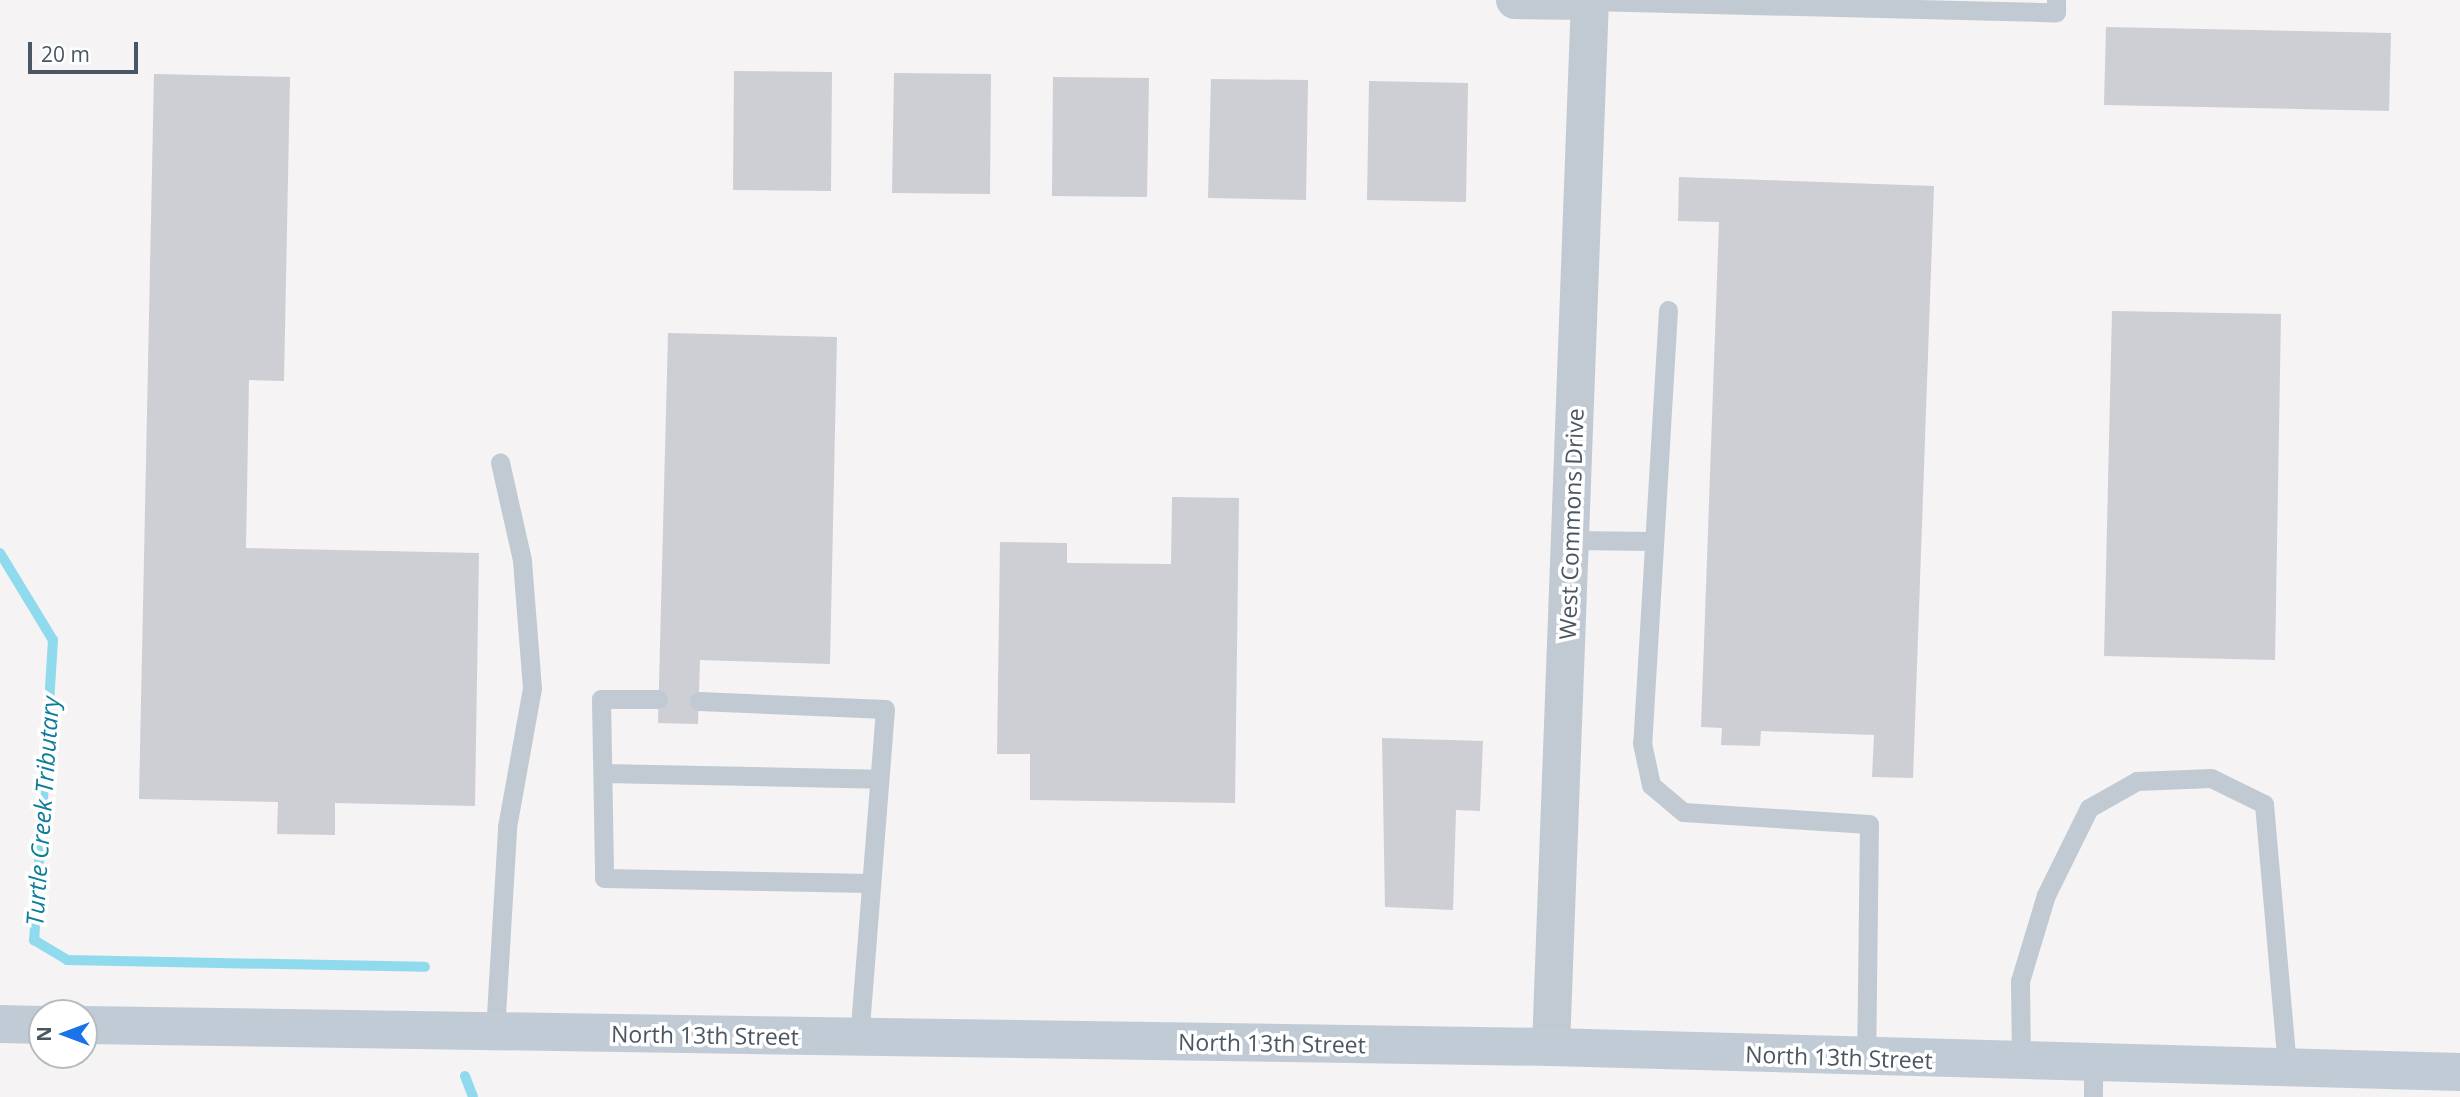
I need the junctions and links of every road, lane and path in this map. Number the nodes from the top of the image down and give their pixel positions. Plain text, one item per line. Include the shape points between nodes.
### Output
1 (1515, 0) edge
2 (2056, 0) edge
3 (1590, 1) edge
4 (1773, 2) edge
5 (1668, 310) dead end
6 (500, 462) dead end
7 (1570, 540) junction
8 (1654, 541) junction
9 (658, 699) dead end
10 (699, 701) dead end
11 (603, 773) junction
12 (879, 779) junction
13 (870, 883) junction
14 (0, 1024) edge
15 (28, 1025) edge
16 (98, 1025) edge
17 (495, 1032) junction
18 (859, 1037) junction
19 (1551, 1047) junction
20 (1867, 1058) junction
21 (2021, 1063) junction
22 (2287, 1069) junction
23 (2460, 1072) edge
24 (2093, 1082) edge

1 - 3 street
2 - 4 lane via 2056,12
3 - 4 lane
3 - 7 street, West Commons Drive
5 - 8 lane
6 - 17 lane via 522,560 532,688 508,827
7 - 8 lane
7 - 19 street, West Commons Drive
8 - 20 lane via 1642,743 1651,785 1684,813 1869,824
9 - 11 lane via 601,699
10 - 12 lane via 885,709
11 - 12 lane
11 - 13 lane via 604,878
12 - 13 lane
13 - 18 lane
14 - 15 main road
16 - 17 main road, North 13th Street
17 - 18 main road, North 13th Street
18 - 19 main road, North 13th Street
19 - 20 main road, North 13th Street
20 - 21 main road, North 13th Street
21 - 22 lane via 2020,981 2046,895 2088,808 2137,781 2211,778 2264,804
21 - 24 main road, North 13th Street
22 - 23 main road, North 13th Street
22 - 24 main road, North 13th Street

